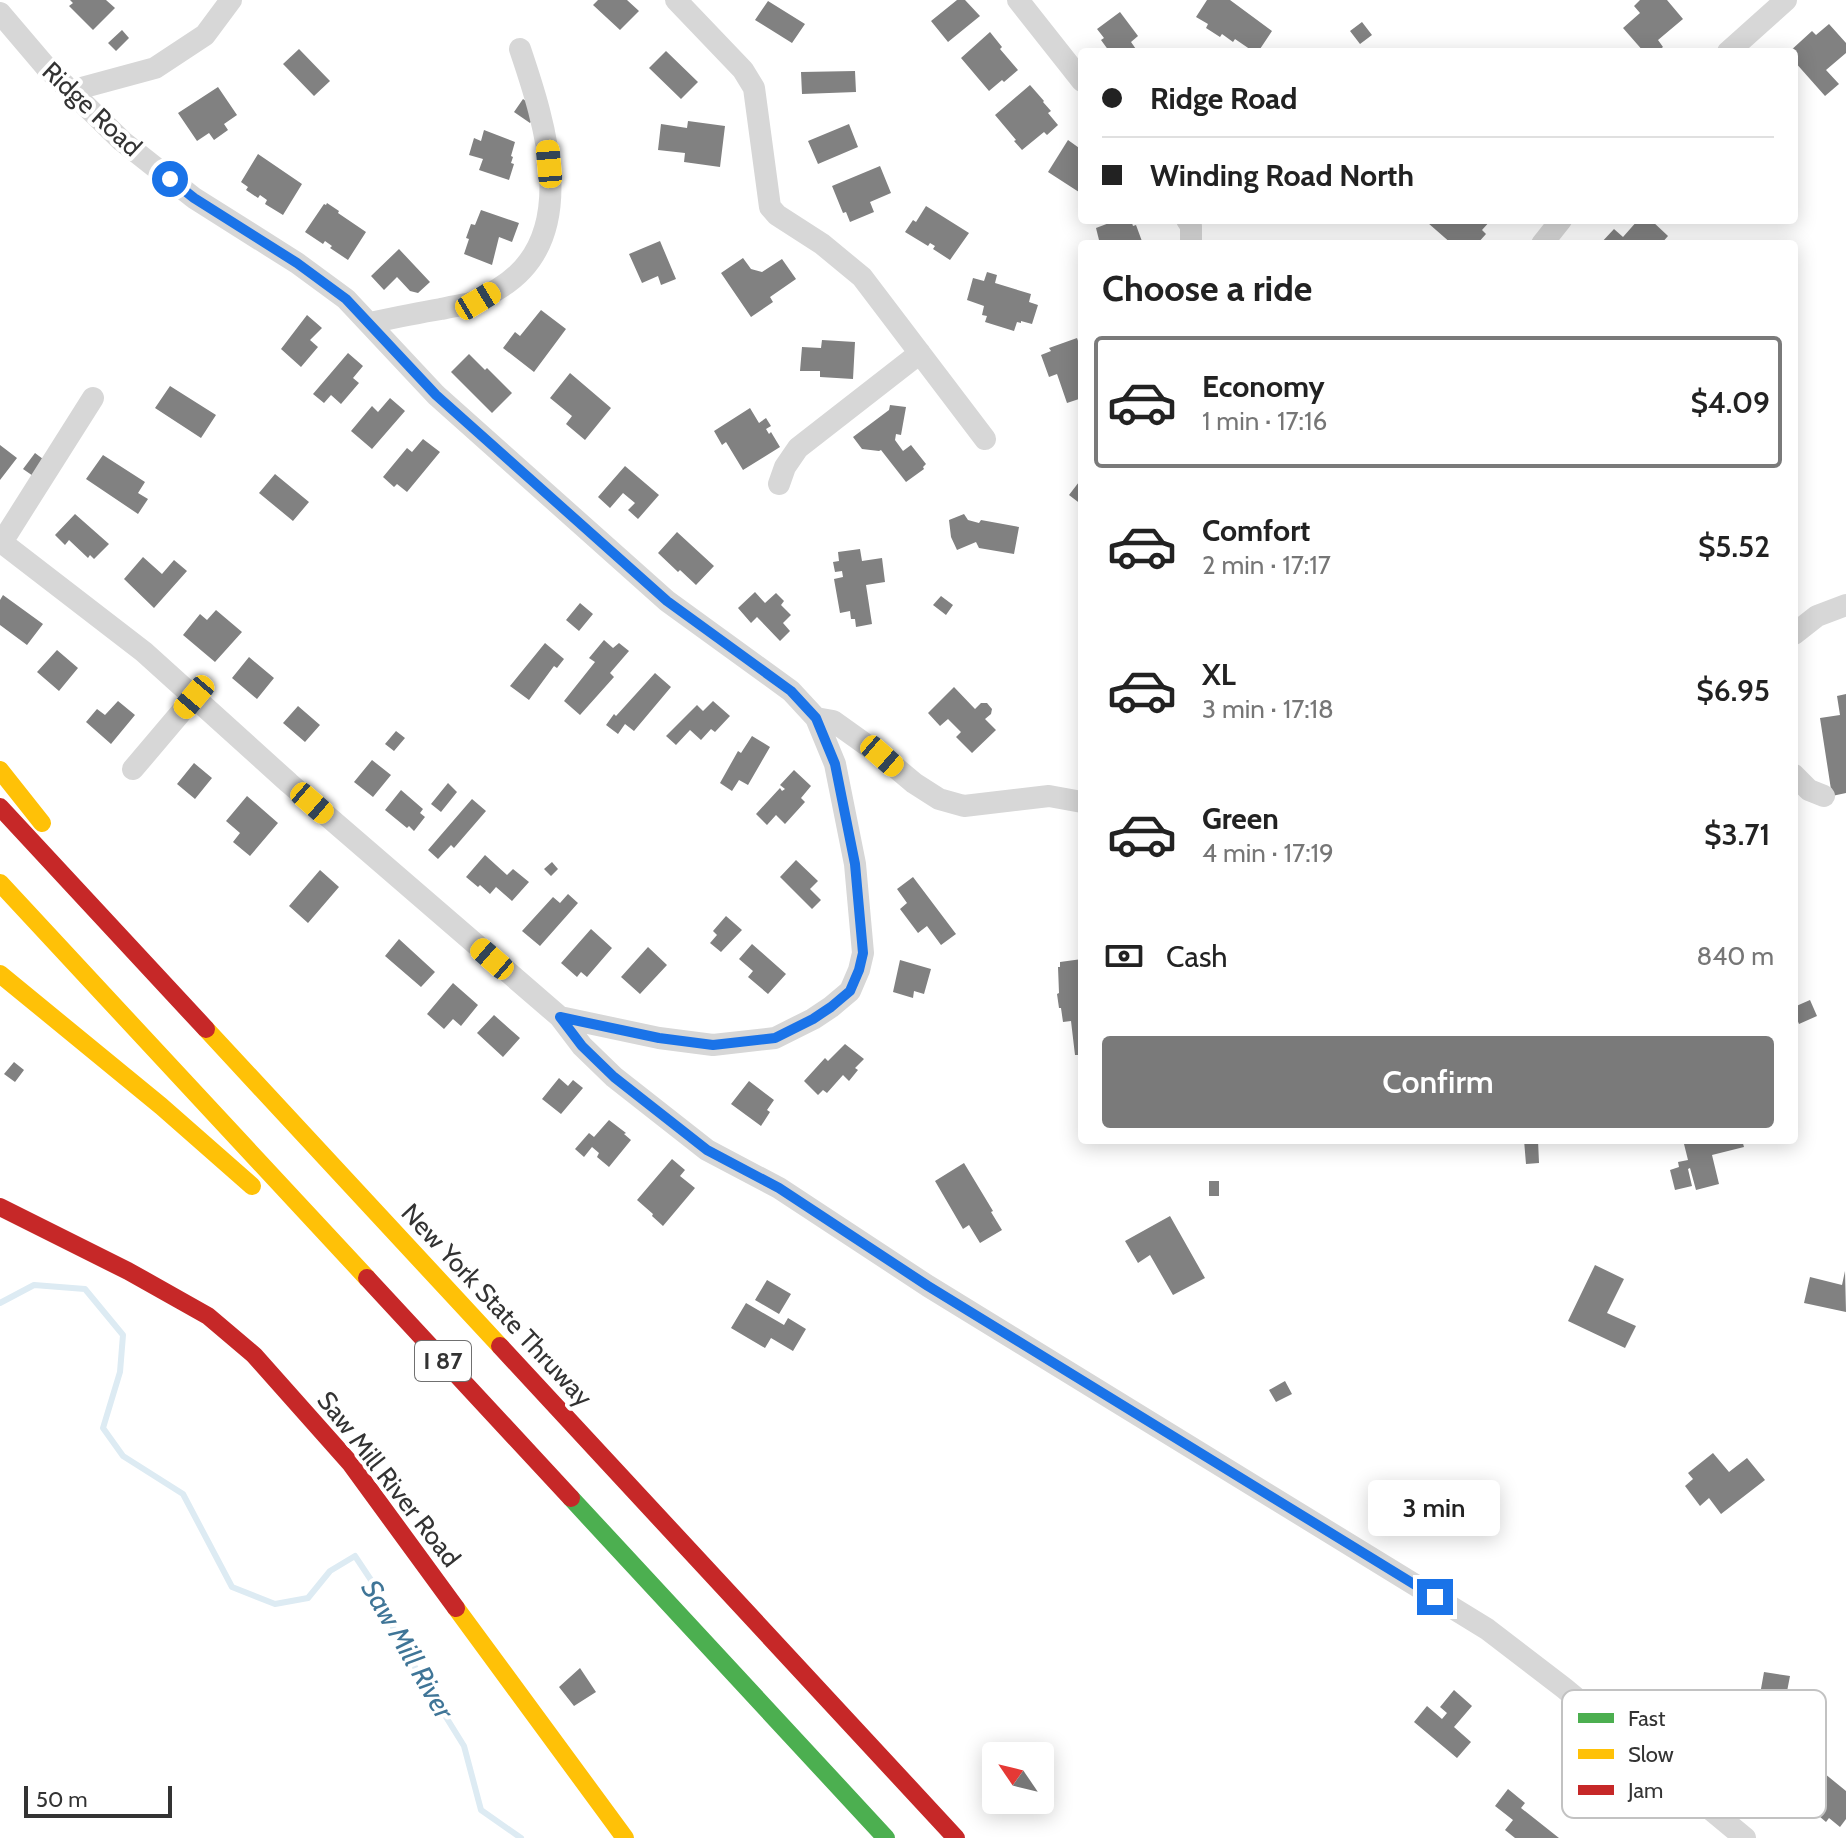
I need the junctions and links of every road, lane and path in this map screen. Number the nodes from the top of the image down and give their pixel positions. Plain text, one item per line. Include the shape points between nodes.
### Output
1 (231, 0) edge
2 (676, 0) edge
3 (1018, 0) edge
4 (1786, 0) edge
5 (0, 13) edge
6 (1732, 48) edge
7 (520, 49) dead end
8 (1078, 76) edge
9 (70, 91) junction
10 (1558, 224) edge
11 (1545, 240) edge
12 (370, 323) junction
13 (920, 353) junction
14 (93, 398) dead end
15 (985, 439) dead end
16 (779, 484) dead end
17 (1, 541) edge
18 (1846, 605) edge
19 (1798, 631) edge
20 (194, 697) junction
21 (816, 718) junction
22 (133, 769) dead end
23 (0, 770) edge
24 (1798, 779) edge
25 (1824, 796) dead end
26 (1078, 801) edge
27 (0, 807) edge
28 (0, 883) edge
29 (154, 973) junction
30 (0, 974) edge
31 (560, 1017) junction
32 (269, 1202) dead end
33 (0, 1207) edge
34 (292, 1223) dead end
35 (431, 1348) junction
36 (1566, 1690) edge
37 (1721, 1818) edge
38 (625, 1838) edge
39 (886, 1838) edge
40 (956, 1838) edge
41 (1745, 1838) edge

1 - 9 street via 205,35 155,68
2 - 13 street via 754,88 770,207 862,277
3 - 8 street
4 - 6 street
5 - 9 street, Ridge Road
7 - 12 street via 547,142 551,186 545,234 512,281 478,301
9 - 12 street, Ridge Road via 194,198 297,263
10 - 11 street
12 - 21 street, Ridge Road via 436,395 667,601 791,691
13 - 15 street
13 - 16 street via 798,448
14 - 17 street
17 - 20 street
18 - 19 street via 1817,616
20 - 22 street
20 - 31 street
21 - 26 street via 833,721 939,799 964,806 1049,796
21 - 31 street via 835,764 855,864 863,953 850,991 813,1019 775,1038 713,1045
23 - 29 main road
24 - 25 street
27 - 29 main road, New York State Thruway / I 87
28 - 35 main road, I 87
29 - 40 main road, New York State Thruway / I 87
30 - 32 main road
31 - 36 street via 614,1077 707,1150 779,1188 928,1286 1487,1629
33 - 38 main road, Saw Mill River Road via 208,1316 254,1355 350,1463
34 - 35 main road
35 - 39 main road, I 87
37 - 41 street

